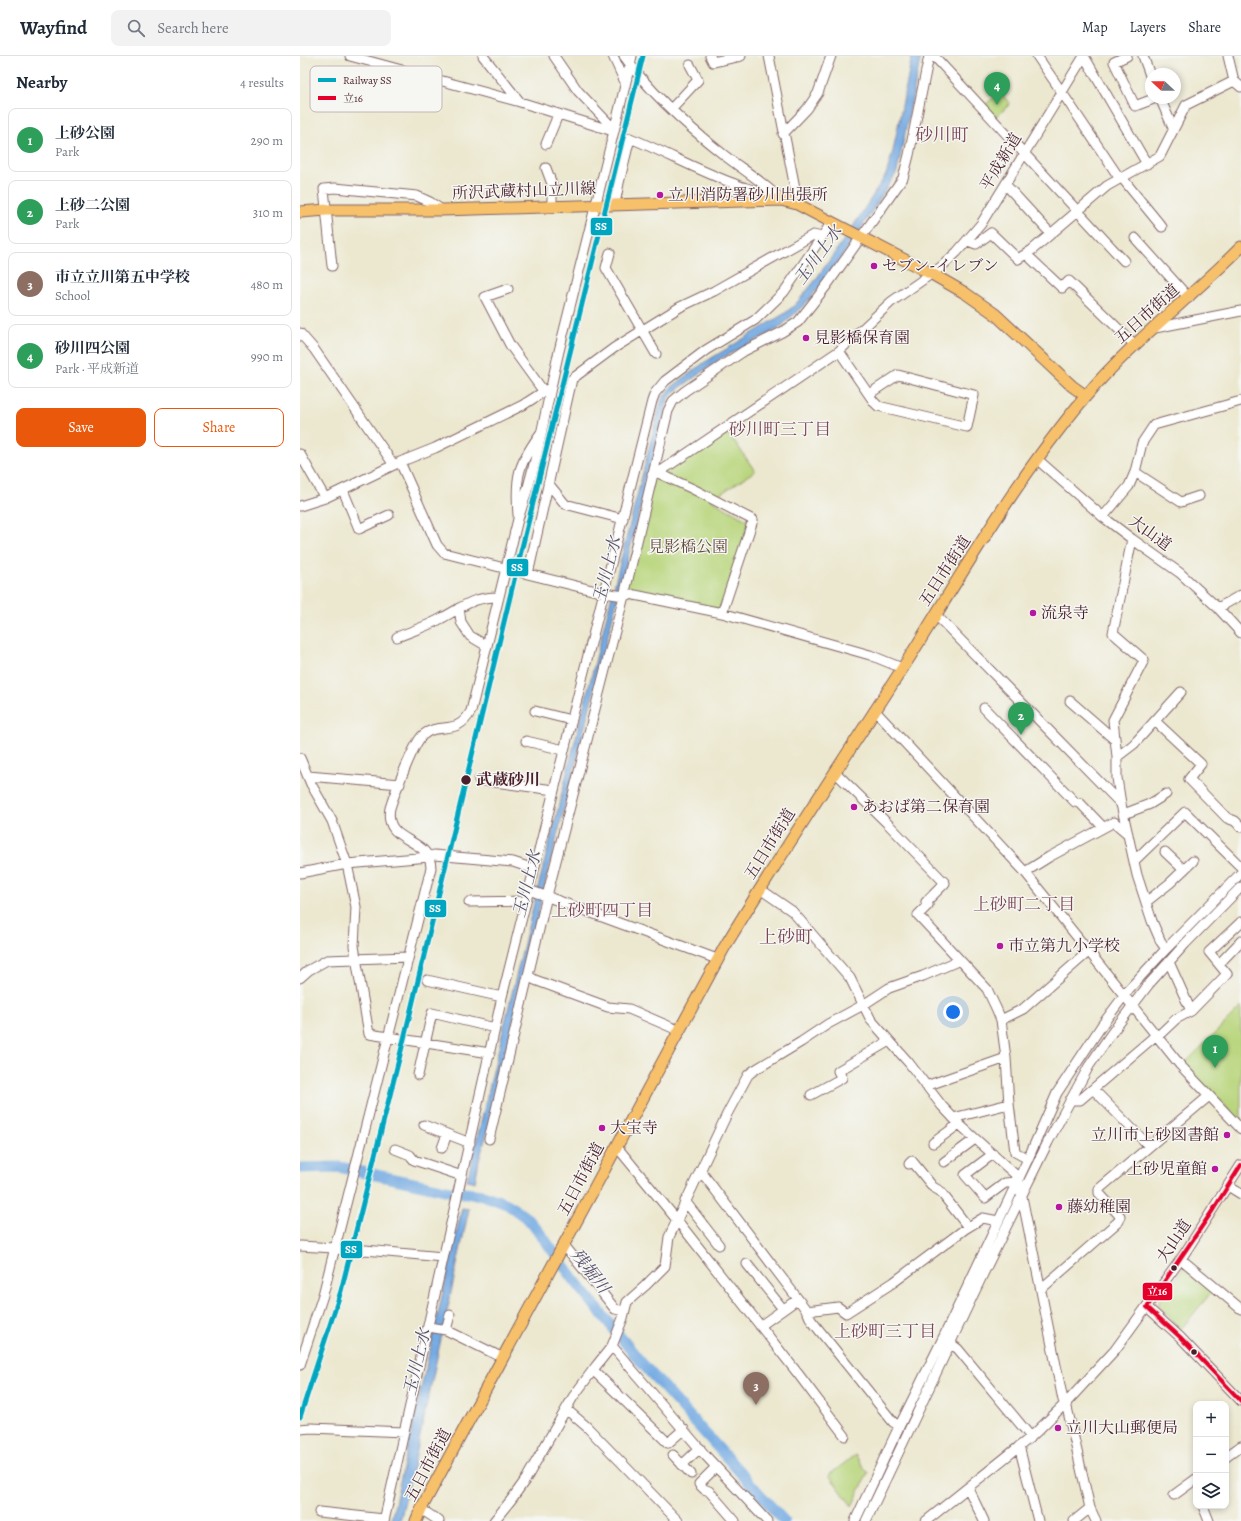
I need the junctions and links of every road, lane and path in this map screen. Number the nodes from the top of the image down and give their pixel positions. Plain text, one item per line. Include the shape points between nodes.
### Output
1 (350, 56) edge
2 (483, 56) edge
3 (554, 56) edge
4 (613, 56) edge
5 (624, 56) edge
6 (710, 56) edge
7 (741, 56) edge
8 (769, 56) edge
9 (831, 56) edge
10 (929, 56) edge
11 (934, 56) edge
12 (1037, 56) edge
13 (1084, 56) edge
14 (1127, 56) edge
15 (1143, 56) edge
16 (1228, 56) edge
17 (631, 60) edge
18 (690, 65) dead end
19 (387, 66) edge
20 (1147, 68) edge
21 (442, 81) edge
22 (1234, 81) junction
23 (625, 82) junction
24 (1241, 87) edge
25 (1061, 91) junction
26 (520, 102) junction
27 (1145, 102) edge
28 (1163, 104) edge
29 (671, 109) junction
30 (558, 115) junction
31 (1173, 128) junction
32 (613, 130) junction
33 (783, 134) junction
34 (546, 144) dead end
35 (1024, 153) junction
36 (1147, 164) junction
37 (546, 168) dead end
38 (1121, 179) junction
39 (1006, 185) junction
40 (768, 200) junction
41 (781, 200) junction
42 (615, 204) junction
43 (797, 204) junction
44 (596, 205) junction
45 (552, 206) junction
46 (327, 210) junction
47 (442, 210) junction
48 (1078, 211) junction
49 (300, 212) edge
50 (836, 224) junction
51 (1162, 227) dead end
52 (1051, 234) junction
53 (822, 237) junction
54 (860, 237) junction
55 (1135, 238) dead end
56 (968, 241) junction
57 (1241, 247) edge
58 (610, 252) dead end
59 (1026, 254) junction
60 (1124, 261) dead end
61 (332, 266) dead end
62 (932, 274) junction
63 (508, 289) dead end
64 (1189, 298) junction
65 (1241, 311) edge
66 (1155, 328) junction
67 (643, 330) junction
68 (300, 332) edge
69 (1135, 345) junction
70 (839, 351) junction
71 (656, 354) dead end
72 (547, 390) junction
73 (869, 394) junction
74 (1086, 396) junction
75 (1241, 401) edge
76 (541, 433) junction
77 (300, 454) edge
78 (1038, 460) junction
79 (397, 464) junction
80 (1135, 472) junction
81 (655, 474) junction
82 (548, 483) junction
83 (343, 490) junction
84 (1199, 496) dead end
85 (325, 498) junction
86 (300, 506) edge
87 (390, 514) dead end
88 (1103, 517) junction
89 (518, 519) junction
90 (623, 520) junction
91 (1132, 539) junction
92 (506, 568) junction
93 (528, 574) junction
94 (606, 593) junction
95 (1241, 595) edge
96 (622, 596) junction
97 (499, 597) junction
98 (459, 608) junction
99 (1218, 608) junction
100 (722, 613) junction
101 (936, 615) junction
102 (1241, 633) edge
103 (397, 637) dead end
104 (487, 646) junction
105 (902, 668) junction
106 (1181, 692) dead end
107 (1070, 701) dead end
108 (984, 708) dead end
109 (535, 711) dead end
110 (874, 711) junction
111 (572, 720) junction
112 (1155, 721) junction
113 (1115, 740) junction
114 (526, 741) dead end
115 (564, 750) junction
116 (1117, 757) junction
117 (300, 758) edge
118 (835, 772) junction
119 (308, 776) junction
120 (479, 780) dead end
121 (400, 784) junction
122 (554, 790) junction
123 (1166, 794) dead end
124 (1121, 804) junction
125 (1124, 814) junction
126 (1103, 827) junction
127 (1241, 827) edge
128 (1128, 834) junction
129 (1165, 852) dead end
130 (429, 857) junction
131 (1134, 861) junction
132 (1193, 861) dead end
133 (347, 864) junction
134 (1241, 867) edge
135 (534, 869) junction
136 (1184, 870) junction
137 (1025, 872) junction
138 (300, 873) edge
139 (1241, 873) edge
140 (1241, 887) edge
141 (760, 889) junction
142 (530, 891) junction
143 (545, 895) junction
144 (526, 901) junction
145 (469, 902) dead end
146 (1146, 902) junction
147 (1241, 922) edge
148 (1241, 941) edge
149 (1166, 949) junction
150 (1088, 952) junction
151 (408, 957) junction
152 (356, 959) junction
153 (718, 959) junction
154 (960, 960) junction
155 (1169, 962) junction
156 (1219, 964) junction
157 (528, 976) junction
158 (300, 978) edge
159 (427, 980) dead end
160 (502, 996) junction
161 (1123, 996) junction
162 (863, 1005) junction
163 (1132, 1006) junction
164 (1191, 1011) junction
165 (1001, 1020) junction
166 (495, 1028) junction
167 (680, 1031) junction
168 (1156, 1036) junction
169 (388, 1037) junction
170 (889, 1042) junction
171 (426, 1043) junction
172 (490, 1053) junction
173 (1006, 1058) junction
174 (418, 1075) dead end
175 (926, 1086) junction
176 (1093, 1089) junction
177 (811, 1095) dead end
178 (1210, 1096) junction
179 (1070, 1100) junction
180 (1008, 1104) junction
181 (956, 1121) junction
182 (424, 1125) dead end
183 (1241, 1129) edge
184 (448, 1134) junction
185 (489, 1139) dead end
186 (975, 1139) junction
187 (470, 1143) junction
188 (933, 1143) dead end
189 (1149, 1146) junction
190 (617, 1147) junction
191 (442, 1148) dead end
192 (395, 1149) dead end
193 (993, 1154) junction
194 (1028, 1159) junction
195 (944, 1162) dead end
196 (909, 1164) dead end
197 (1241, 1165) edge
198 (700, 1170) junction
199 (1017, 1179) junction
200 (461, 1180) junction
201 (1228, 1186) junction
202 (1241, 1194) edge
203 (1022, 1196) junction
204 (685, 1201) junction
205 (677, 1220) junction
206 (998, 1221) junction
207 (968, 1227) junction
208 (719, 1245) dead end
209 (300, 1246) edge
210 (563, 1247) junction
211 (334, 1248) junction
212 (345, 1251) dead end
213 (354, 1252) dead end
214 (443, 1257) junction
215 (1181, 1259) junction
216 (747, 1264) dead end
217 (1041, 1289) junction
218 (798, 1299) junction
219 (1147, 1307) junction
220 (1241, 1309) edge
221 (783, 1310) junction
222 (624, 1311) junction
223 (807, 1311) junction
224 (450, 1315) dead end
225 (760, 1326) junction
226 (438, 1329) junction
227 (950, 1343) junction
228 (613, 1344) junction
229 (504, 1358) junction
230 (300, 1365) edge
231 (593, 1370) junction
232 (1241, 1401) edge
233 (1066, 1404) junction
234 (566, 1409) junction
235 (300, 1429) edge
236 (684, 1429) junction
237 (898, 1430) junction
238 (404, 1432) junction
239 (845, 1436) dead end
240 (1030, 1437) junction
241 (903, 1443) junction
242 (1019, 1446) junction
243 (1241, 1446) edge
244 (700, 1448) junction
245 (673, 1455) dead end
246 (1229, 1455) edge
247 (682, 1465) junction
248 (716, 1466) junction
249 (691, 1474) dead end
250 (1193, 1484) edge
251 (968, 1488) junction
252 (1174, 1495) dead end
253 (866, 1498) junction
254 (876, 1501) junction
255 (1090, 1508) junction
256 (421, 1509) junction
257 (1204, 1509) edge
258 (319, 1512) dead end
259 (384, 1520) edge
260 (416, 1521) edge
261 (439, 1521) edge
262 (494, 1521) edge
263 (678, 1521) edge
264 (735, 1521) edge
265 (767, 1521) edge
266 (855, 1521) edge
267 (866, 1521) edge
268 (926, 1521) edge
269 (984, 1521) edge
270 (1038, 1521) edge
271 (1074, 1521) edge
272 (1096, 1521) edge
273 (1209, 1521) edge

1 - 19 street
2 - 26 street
3 - 32 street via 578,91
4 - 23 street
5 - 17 street
6 - 7 street via 713,62
8 - 33 street
9 - 33 street via 818,93 807,109
10 - 54 street via 903,178
11 - 35 street
12 - 25 street
13 - 25 street, 平成新道
13 - 36 street
14 - 27 street via 1114,62 1135,106
15 - 20 street
16 - 22 street
17 - 23 street
17 - 29 street
18 - 29 street via 698,80
21 - 26 street
22 - 24 street
22 - 31 street via 1186,105
23 - 32 street
25 - 35 street, 平成新道
25 - 38 street
26 - 30 street
28 - 31 street
29 - 41 street via 700,136 772,190
30 - 32 street
30 - 34 street
31 - 36 street via 1160,156
32 - 44 street
33 - 43 street
35 - 39 street, 平成新道
35 - 48 street
36 - 38 street
37 - 45 street via 552,184
38 - 48 street via 1107,186
38 - 51 street
39 - 52 street
39 - 56 street, 平成新道
40 - 41 main road, 所沢武蔵村山立川線
40 - 42 main road, 所沢武蔵村山立川線
40 - 42 street via 764,194 630,138
41 - 43 main road, 所沢武蔵村山立川線
42 - 44 main road, 所沢武蔵村山立川線
43 - 50 main road, 所沢武蔵村山立川線
44 - 45 main road, 所沢武蔵村山立川線
44 - 72 street
45 - 47 main road, 所沢武蔵村山立川線
46 - 47 main road, 所沢武蔵村山立川線
46 - 47 street via 324,189 335,188 417,196
46 - 49 main road, 所沢武蔵村山立川線
46 - 61 street
48 - 52 street
48 - 60 street
50 - 53 street
50 - 54 main road, 所沢武蔵村山立川線
52 - 59 street
53 - 67 street via 813,235 714,291 680,307
53 - 90 street via 788,286 755,320 706,350 665,381 655,393
54 - 62 main road
54 - 81 street via 798,322 744,351 673,401 668,411
55 - 64 street
56 - 59 street via 976,244 991,233 1016,259
56 - 62 street, 平成新道
57 - 64 main road, 五日市街道
58 - 67 street via 606,268
59 - 69 street via 1062,288 1069,281
62 - 70 street, 平成新道 via 891,302
62 - 74 main road via 995,314
63 - 72 street via 485,297 510,345
64 - 66 main road, 五日市街道
65 - 66 street
66 - 69 main road, 五日市街道
67 - 71 street
67 - 82 street via 572,379
68 - 79 street
69 - 74 main road, 五日市街道
70 - 73 street
70 - 81 street, 平成新道
72 - 76 street
72 - 79 street via 523,405
73 - 73 street via 898,375 974,395 967,427 878,406
74 - 78 main road, 五日市街道
75 - 80 street via 1154,425 1142,443
76 - 89 street via 530,484
76 - 89 street via 519,469
77 - 85 street
78 - 88 street, 大山道
78 - 101 main road, 五日市街道
79 - 83 street
79 - 92 street via 440,550
80 - 84 street via 1181,502
80 - 88 street via 1129,486
81 - 96 street
81 - 100 street via 693,489 753,520
82 - 90 street via 565,504
82 - 93 street
83 - 85 street
83 - 87 street via 359,529
85 - 86 street
88 - 91 street, 大山道
89 - 92 street
90 - 94 street
91 - 99 street, 大山道 via 1180,573
91 - 113 street via 1113,633 1144,660 1114,720
92 - 93 street
92 - 97 street
93 - 94 street
94 - 96 street
94 - 111 street
95 - 99 street
96 - 100 street via 630,594
96 - 143 street
97 - 98 street via 482,598
97 - 104 street
98 - 103 street via 442,619
98 - 104 street via 462,622 470,636
99 - 102 street, 大山道
100 - 105 street via 870,655
101 - 105 main road, 五日市街道
101 - 124 street
104 - 121 street via 469,715 456,726 432,730 421,738 416,744
105 - 110 main road, 五日市街道
106 - 112 street
107 - 113 street
108 - 126 street via 1075,802 1080,803
109 - 111 street
110 - 118 main road, 五日市街道
110 - 137 street
111 - 115 street
112 - 116 street via 1134,744
112 - 127 street via 1201,764 1189,779 1227,818
113 - 116 street
114 - 115 street
115 - 122 street
116 - 124 street
117 - 119 street
118 - 141 main road, 五日市街道
118 - 154 street via 944,883 918,915
119 - 121 street
119 - 133 street via 332,821
120 - 122 street
121 - 130 street via 390,810 391,822 398,834 420,846
122 - 135 street
123 - 125 street via 1155,795 1150,804
124 - 125 street
125 - 128 street
126 - 128 street via 1114,822
126 - 137 street
128 - 131 street
129 - 136 street
130 - 133 street
130 - 135 street via 436,855 513,862
130 - 151 street via 429,880
131 - 134 street via 1185,812
131 - 146 street
132 - 136 street
133 - 138 street
133 - 152 street via 356,907
135 - 142 street
136 - 146 street
137 - 150 street
139 - 149 street
140 - 155 street
141 - 153 main road, 五日市街道 via 726,951
141 - 162 street via 792,911 850,978
142 - 143 street
142 - 144 street
143 - 153 street
143 - 157 street
144 - 145 street
144 - 160 street
146 - 149 street
147 - 156 street via 1209,952
148 - 156 street
149 - 161 street
150 - 161 street
150 - 165 street via 1023,1009
151 - 152 street
151 - 169 street
152 - 158 street via 327,960
152 - 169 street via 369,1034
153 - 167 main road, 五日市街道
154 - 162 street via 889,988
154 - 165 street via 987,989
155 - 163 street
155 - 164 street
156 - 164 street via 1227,974
157 - 167 street via 608,1007 629,1009
157 - 185 street
159 - 160 street
160 - 166 street
161 - 163 street
161 - 194 street via 1058,1093
162 - 170 street via 871,1020
162 - 198 street via 748,1075
163 - 168 street
163 - 179 street via 1089,1066
164 - 168 street via 1176,1019
165 - 173 street
166 - 171 street via 432,1013
166 - 172 street
167 - 190 main road, 五日市街道
168 - 176 street
168 - 178 street via 1180,1066
169 - 171 street
169 - 211 street
170 - 175 street
170 - 177 street via 838,1071 842,1078
171 - 172 street
171 - 174 street
172 - 187 street
173 - 175 street
173 - 180 street
175 - 181 street
176 - 179 street via 1080,1100
176 - 189 street
178 - 183 street
178 - 189 street
179 - 203 street
180 - 181 street
180 - 194 street via 1016,1152
181 - 186 street
181 - 188 street
182 - 184 street
184 - 187 street
184 - 191 street
186 - 193 street
186 - 195 street
187 - 200 street
189 - 217 street via 1099,1189 1099,1193 1120,1216 1119,1220
190 - 205 street
190 - 210 main road, 五日市街道
192 - 200 street
193 - 199 street
193 - 199 street via 965,1175 985,1198 1005,1183
194 - 199 street
196 - 207 street via 912,1161
197 - 201 street, 大山道
198 - 204 street
198 - 218 street
199 - 203 street
199 - 206 street
200 - 214 street
201 - 202 street
201 - 215 street, 大山道
203 - 217 street
203 - 227 street
204 - 205 street
204 - 208 street
205 - 222 street via 669,1238 665,1266 627,1302
205 - 225 street
206 - 207 street via 983,1218
206 - 237 street
207 - 223 street via 906,1274 846,1313 838,1307
209 - 211 street
210 - 222 street via 615,1309
210 - 229 main road, 五日市街道
211 - 212 street
211 - 230 street
213 - 214 street via 365,1250
214 - 226 street
215 - 219 street, 大山道
215 - 220 street
216 - 221 street via 753,1278
217 - 233 street via 1063,1400
218 - 221 street
218 - 223 street
219 - 232 street via 1180,1337
219 - 233 street, 大山道 via 1115,1350
221 - 225 street
222 - 228 street
223 - 237 street via 811,1320
224 - 226 street
225 - 239 street
226 - 229 street
226 - 238 street
227 - 240 street via 958,1349
227 - 241 street
228 - 231 street
228 - 236 street
229 - 256 main road, 五日市街道
231 - 234 street
231 - 236 street via 668,1443
233 - 240 street, 大山道
233 - 255 street
234 - 262 street via 526,1479
234 - 263 street via 588,1427
235 - 238 street
236 - 244 street
237 - 241 street via 903,1437
237 - 253 street
238 - 259 street
240 - 242 street, 大山道
241 - 254 street
242 - 251 street, 大山道
242 - 270 street
243 - 246 street
244 - 247 street
244 - 248 street
245 - 247 street
247 - 249 street
248 - 264 street via 699,1484 709,1491
248 - 265 street
250 - 252 street
251 - 268 street, 大山道
251 - 269 street
253 - 254 street via 868,1502
253 - 266 street
254 - 267 street
255 - 271 street
255 - 272 street
256 - 260 main road, 五日市街道
256 - 261 street
257 - 273 street
258 - 259 street

